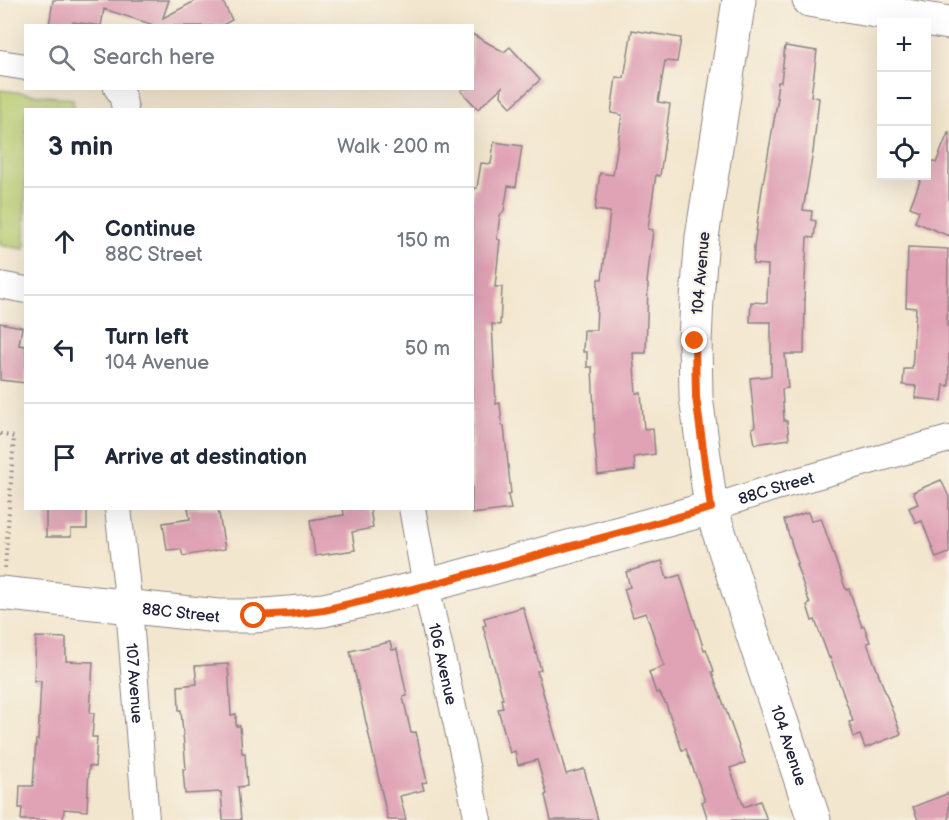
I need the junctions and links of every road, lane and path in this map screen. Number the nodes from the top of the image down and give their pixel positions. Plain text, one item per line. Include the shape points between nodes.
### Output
1 (739, 0) edge
2 (810, 0) edge
3 (949, 23) edge
4 (0, 63) edge
5 (24, 67) edge
6 (0, 285) edge
7 (24, 290) edge
8 (0, 434) edge
9 (949, 439) edge
10 (711, 508) junction
11 (118, 510) edge
12 (412, 510) edge
13 (426, 586) junction
14 (1, 594) edge
15 (129, 607) junction
16 (146, 820) edge
17 (478, 820) edge
18 (814, 820) edge

1 - 10 street, 104 Avenue via 702,237 697,299 696,397
2 - 3 street
4 - 5 street
6 - 7 street
8 - 14 path via 14,436
9 - 10 street, 88C Street
10 - 13 street, 88C Street
10 - 18 street, 104 Avenue
11 - 15 street, 107 Avenue
12 - 13 street, 106 Avenue
13 - 15 street, 88C Street via 324,610 263,616 218,616
13 - 17 street, 106 Avenue
14 - 15 street, 88C Street
15 - 16 street, 107 Avenue

